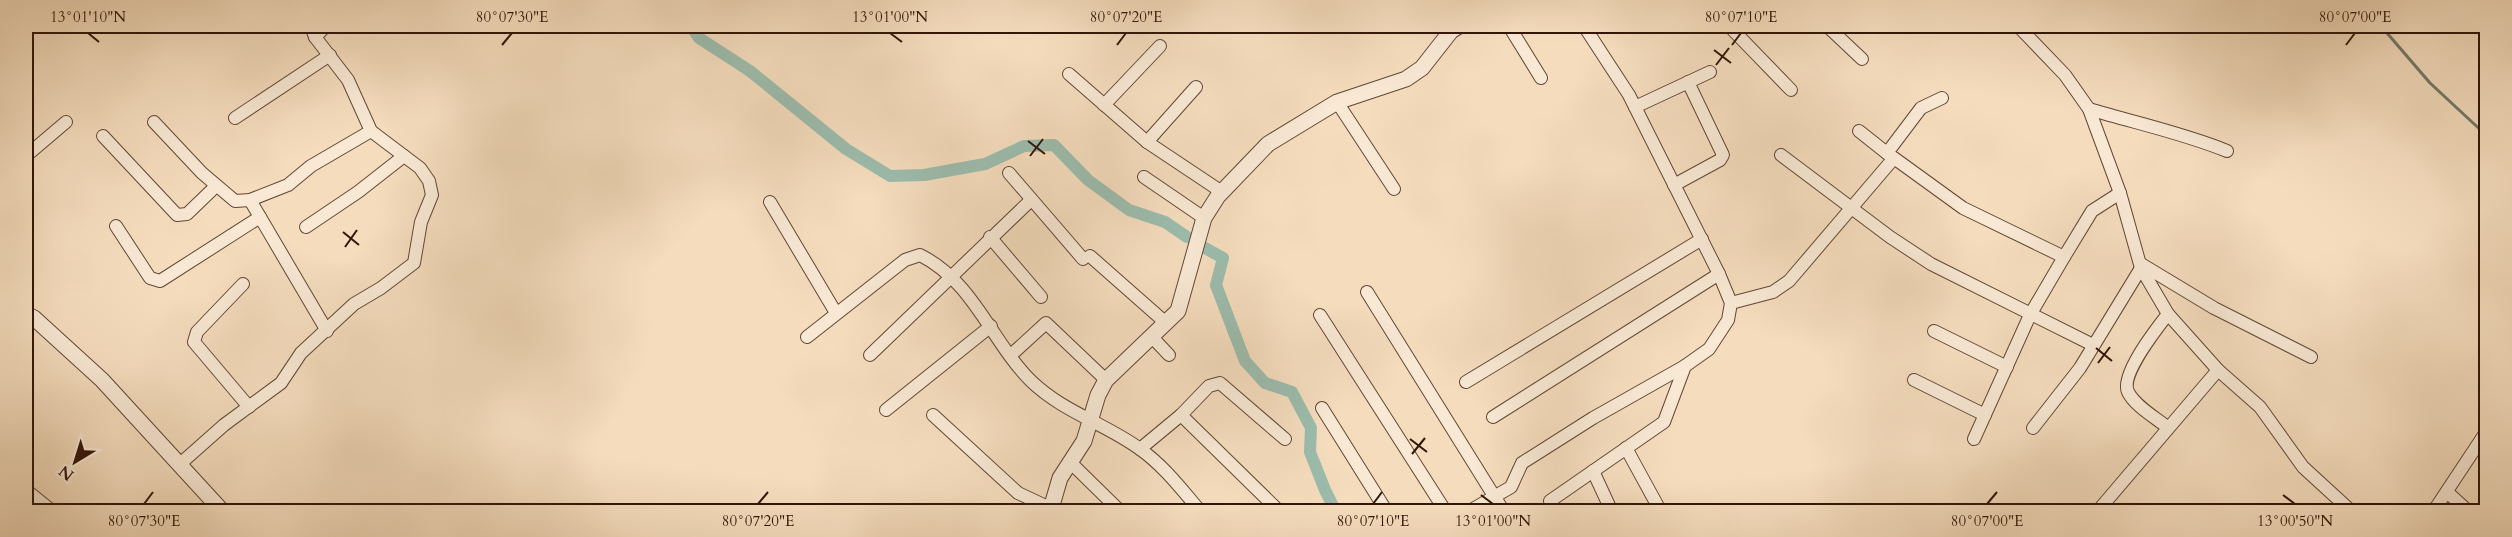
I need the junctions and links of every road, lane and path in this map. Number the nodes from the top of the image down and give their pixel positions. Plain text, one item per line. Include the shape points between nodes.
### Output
1 (326, 26) edge
2 (1459, 26) edge
3 (1509, 26) edge
4 (1584, 26) edge
5 (1827, 26) edge
6 (2018, 26) edge
7 (1734, 27) edge
8 (313, 31) edge
9 (1160, 46) dead end
10 (330, 56) junction
11 (1862, 59) dead end
12 (1710, 72) dead end
13 (1069, 74) dead end
14 (1541, 78) dead end
15 (1688, 82) junction
16 (1196, 87) dead end
17 (1791, 90) dead end
18 (1942, 99) dead end
19 (1337, 102) junction
20 (1104, 105) junction
21 (1635, 108) junction
22 (2089, 109) junction
23 (235, 118) dead end
24 (66, 122) dead end
25 (154, 122) dead end
26 (1858, 130) dead end
27 (372, 131) junction
28 (103, 136) dead end
29 (1147, 142) junction
30 (2227, 151) dead end
31 (1781, 155) dead end
32 (26, 156) edge
33 (404, 156) junction
34 (1890, 156) junction
35 (1009, 173) dead end
36 (1144, 177) dead end
37 (1674, 184) junction
38 (216, 186) junction
39 (1394, 189) dead end
40 (1222, 192) junction
41 (2120, 193) junction
42 (250, 200) junction
43 (1031, 200) junction
44 (770, 202) dead end
45 (1852, 208) junction
46 (260, 217) junction
47 (1204, 218) junction
48 (116, 226) dead end
49 (306, 227) dead end
50 (990, 237) junction
51 (1702, 240) junction
52 (2064, 257) junction
53 (2141, 266) junction
54 (1719, 274) junction
55 (951, 276) junction
56 (243, 284) dead end
57 (1368, 292) dead end
58 (1041, 297) dead end
59 (1731, 303) junction
60 (836, 313) junction
61 (26, 314) edge
62 (2168, 314) junction
63 (1320, 315) dead end
64 (2030, 315) junction
65 (1167, 322) junction
66 (991, 326) junction
67 (327, 331) junction
68 (1934, 331) dead end
69 (1152, 337) junction
70 (807, 338) dead end
71 (2092, 345) junction
72 (870, 355) dead end
73 (1011, 355) junction
74 (1169, 355) dead end
75 (2311, 357) dead end
76 (1685, 366) junction
77 (2007, 367) junction
78 (2218, 370) junction
79 (1106, 380) junction
80 (1914, 380) dead end
81 (1466, 382) dead end
82 (249, 407) junction
83 (1322, 408) dead end
84 (886, 410) dead end
85 (933, 415) dead end
86 (1181, 415) junction
87 (1985, 416) junction
88 (1493, 417) dead end
89 (1090, 422) junction
90 (2033, 428) dead end
91 (2167, 428) junction
92 (2485, 436) edge
93 (1285, 439) dead end
94 (1974, 439) dead end
95 (1626, 448) junction
96 (1140, 449) junction
97 (1070, 462) junction
98 (180, 464) junction
99 (1593, 471) junction
100 (26, 490) edge
101 (2447, 492) junction
102 (1495, 496) junction
103 (1273, 509) edge
104 (1050, 510) edge
105 (1201, 511) edge
106 (53, 512) edge
107 (223, 512) edge
108 (1121, 512) edge
109 (1387, 512) edge
110 (1446, 512) edge
111 (1468, 512) edge
112 (1504, 512) edge
113 (1556, 512) edge
114 (1612, 512) edge
115 (1661, 512) edge
116 (2097, 512) edge
117 (2352, 512) edge
118 (2433, 512) edge
119 (2469, 512) edge

1 - 8 street
2 - 19 street via 1450,31 1422,68 1406,79
3 - 14 street
4 - 21 street
5 - 11 street
6 - 22 street via 2065,75
7 - 17 street
8 - 10 street
9 - 20 street
10 - 23 street
10 - 27 street via 348,80
12 - 15 street
13 - 20 street
15 - 21 street
15 - 37 street via 1723,155
16 - 29 street
18 - 34 street via 1922,108
19 - 39 street
19 - 40 street via 1268,144
20 - 29 street
21 - 37 street
22 - 30 street via 2192,137
22 - 41 street
24 - 32 street
25 - 38 street
26 - 34 street
27 - 33 street
27 - 42 street via 311,166 288,185
28 - 38 street via 177,215 187,214
29 - 40 street
31 - 45 street
33 - 49 street
33 - 67 street via 420,168 432,195 421,222 414,263 354,304
34 - 45 street
34 - 52 street via 1963,208
35 - 43 street
36 - 47 street
37 - 51 street
38 - 42 street via 235,201
40 - 47 street
41 - 52 street via 2092,211
41 - 53 street
42 - 46 street
43 - 50 street
43 - 65 street via 1086,258
44 - 60 street
45 - 59 street via 1780,288
45 - 64 street via 1931,264
46 - 48 street via 160,281 150,278
46 - 67 street
47 - 65 street via 1178,311
50 - 55 street
50 - 58 street
51 - 54 street
51 - 81 street
52 - 64 street
53 - 62 street
53 - 71 street
53 - 75 street
54 - 59 street
54 - 88 street
55 - 60 street via 933,261 913,256
55 - 66 street
55 - 72 street
56 - 82 street via 197,332 194,342
57 - 102 street
59 - 76 street via 1728,320 1709,349
60 - 70 street
61 - 98 street via 102,380
62 - 78 street
62 - 91 street via 2146,343 2127,383 2132,398
63 - 110 street
64 - 71 street
64 - 77 street
65 - 69 street
66 - 73 street
66 - 84 street
67 - 82 street via 301,352 281,383
68 - 77 street
69 - 74 street
69 - 79 street
71 - 90 street via 2080,368
73 - 79 street via 1047,323
73 - 89 street via 1048,396
76 - 95 street via 1664,422
76 - 102 street via 1522,463 1511,487
77 - 87 street
78 - 91 street
78 - 117 street via 2260,407 2303,467
79 - 89 street
80 - 87 street
82 - 98 street
83 - 109 street
85 - 104 street via 1018,494
86 - 93 street via 1209,386 1220,383
86 - 96 street
86 - 103 street
87 - 94 street
89 - 96 street
89 - 97 street via 1084,441
91 - 116 street
92 - 101 street
95 - 99 street
95 - 115 street
96 - 105 street via 1176,481
97 - 104 street via 1060,478
97 - 108 street
98 - 107 street
99 - 113 street via 1550,501
99 - 114 street
100 - 106 street
101 - 118 street
101 - 119 street
102 - 111 street
102 - 112 street

